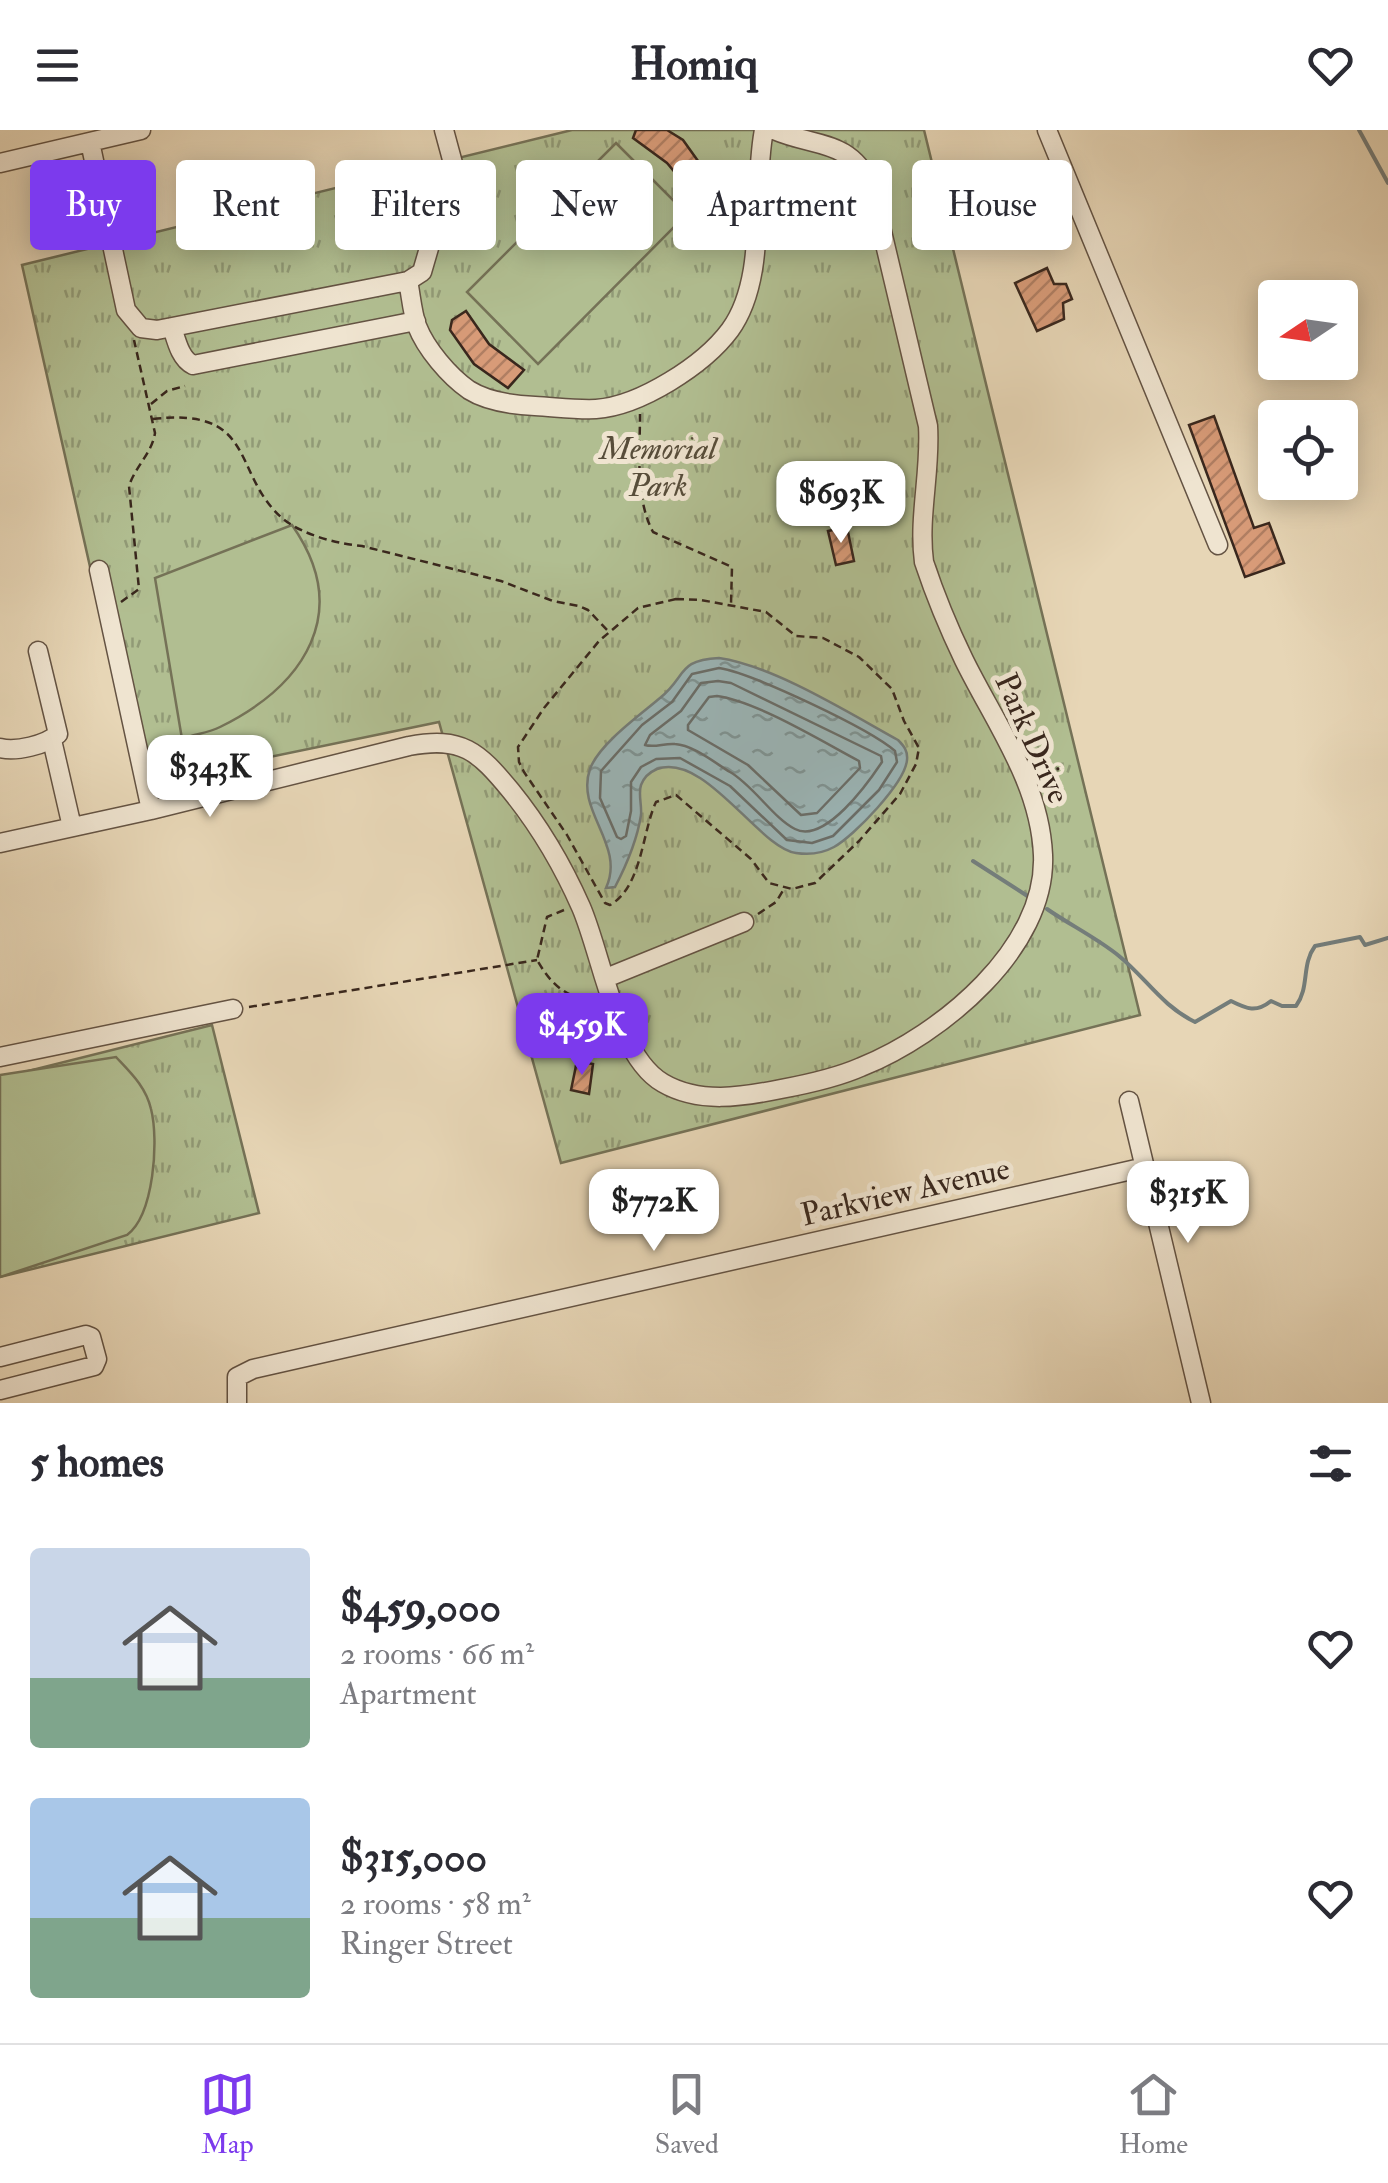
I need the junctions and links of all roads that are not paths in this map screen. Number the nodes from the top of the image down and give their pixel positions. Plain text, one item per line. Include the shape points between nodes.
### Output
1 (141, 130) edge
2 (444, 130) edge
3 (764, 130) edge
4 (774, 130) edge
5 (1048, 130) edge
6 (90, 142) junction
7 (0, 164) edge
8 (408, 281) junction
9 (416, 320) junction
10 (172, 327) junction
11 (1218, 545) dead end
12 (99, 570) dead end
13 (38, 651) dead end
14 (52, 740) junction
15 (0, 748) edge
16 (151, 810) junction
17 (72, 828) junction
18 (0, 843) edge
19 (744, 922) road end
20 (606, 978) junction
21 (233, 1010) road end
22 (0, 1058) edge
23 (1129, 1100) dead end
24 (1145, 1167) junction
25 (0, 1357) edge
26 (0, 1390) edge
27 (237, 1403) edge
28 (1201, 1403) edge

1 - 6 street
2 - 8 street via 452,176 431,205 422,272
3 - 9 street via 743,308 708,354 676,378 618,406 595,409 494,400 471,392 436,357
4 - 20 street, Park Drive via 846,153 861,165 878,206 928,426 924,562 1035,801 1043,852 1040,898 1005,958 931,1029 859,1068 749,1096 706,1096 660,1082 634,1050
5 - 11 street
6 - 7 street
6 - 10 street via 126,310 142,328
8 - 9 street
8 - 10 street
9 - 10 street via 193,364
12 - 16 street
13 - 14 street via 58,734
14 - 15 street
14 - 17 street
16 - 17 street, Park Drive
16 - 20 street, Park Drive via 409,746 461,745 496,774 546,836
17 - 18 street, Park Drive
19 - 20 street
21 - 22 street
23 - 24 street
24 - 27 street, Parkview Avenue via 253,1370 237,1377
24 - 28 street
25 - 26 street via 86,1335 97,1359 94,1366

